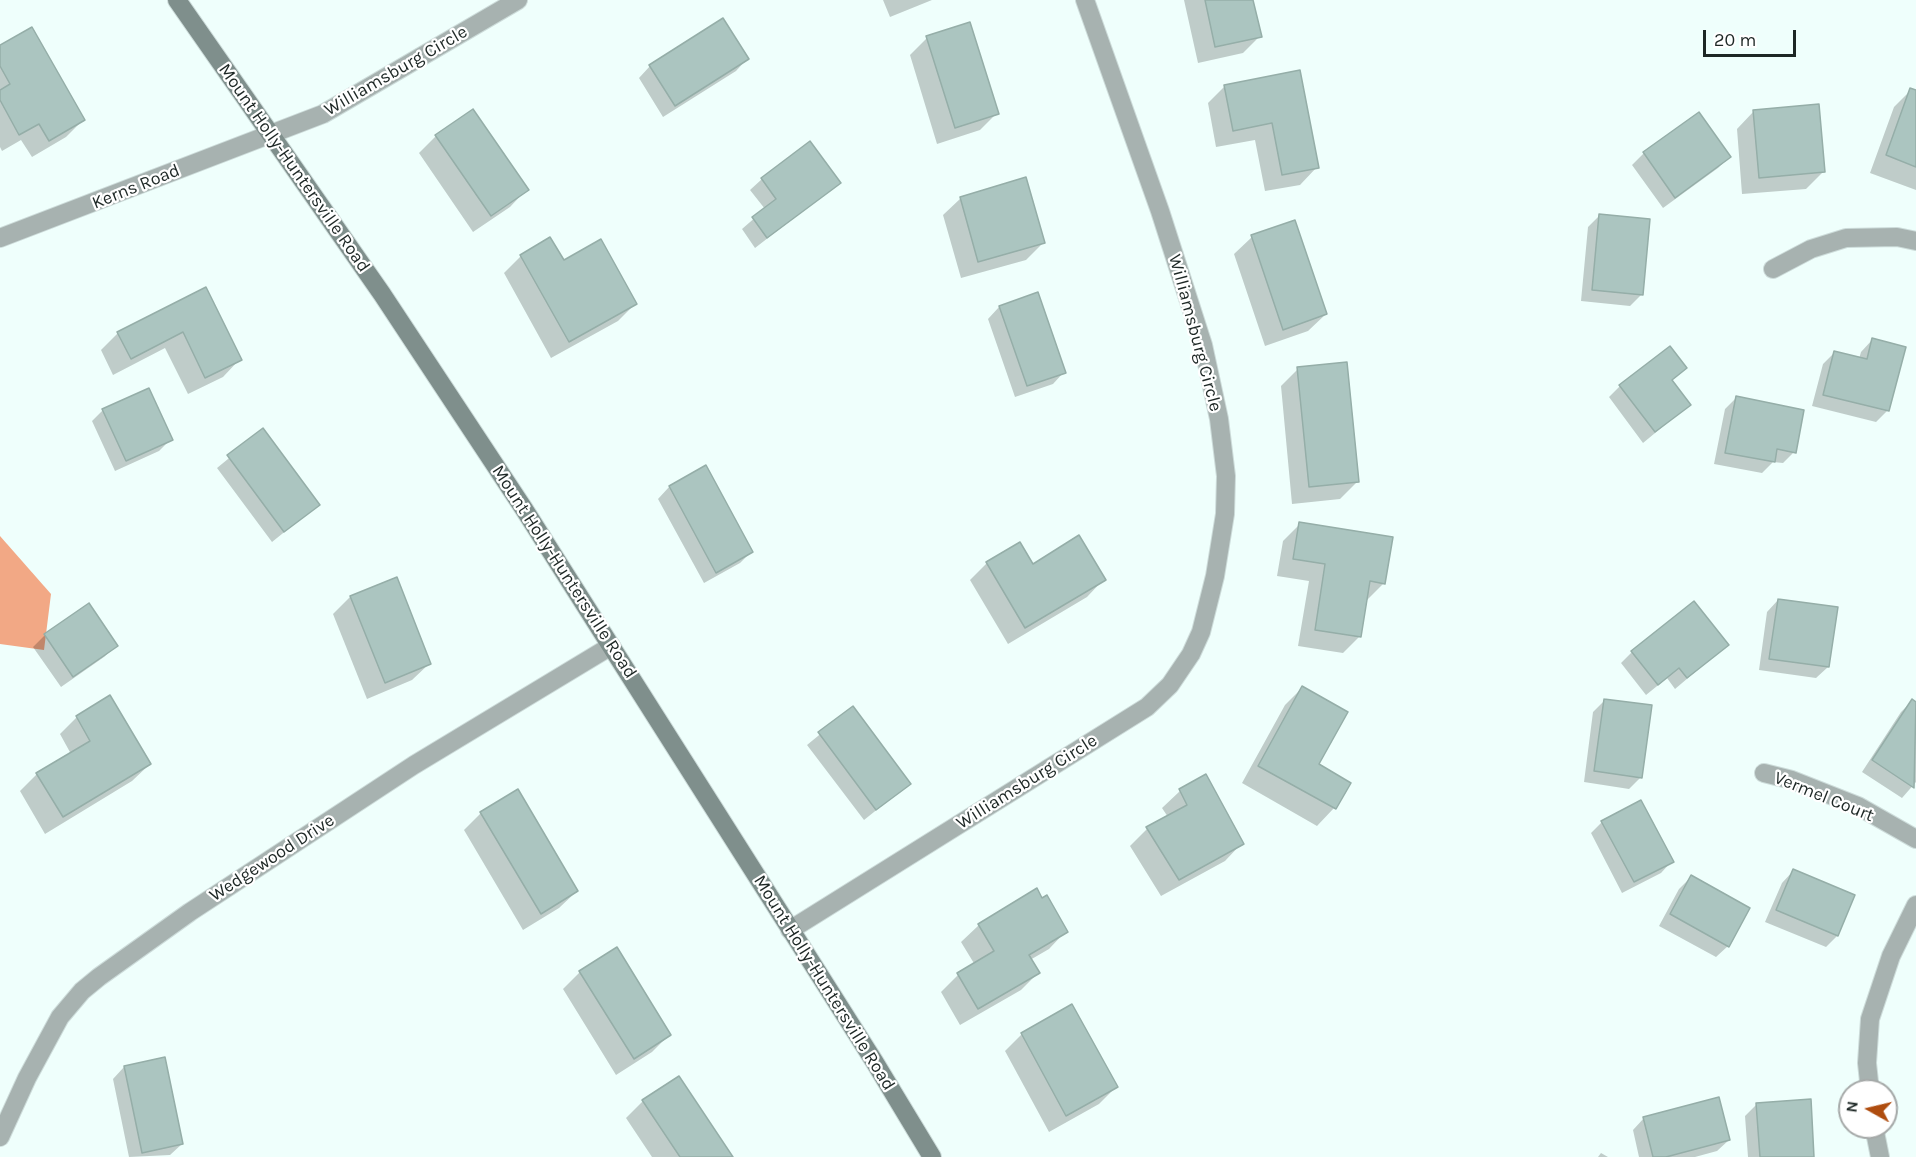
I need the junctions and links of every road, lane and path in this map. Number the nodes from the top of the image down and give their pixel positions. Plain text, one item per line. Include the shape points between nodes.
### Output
1 (177, 0) edge
2 (518, 0) edge
3 (1085, 0) edge
4 (271, 134) junction
5 (0, 238) edge
6 (1916, 241) edge
7 (1773, 269) dead end
8 (611, 646) junction
9 (1764, 773) dead end
10 (1916, 839) edge
11 (1916, 905) edge
12 (790, 930) junction
13 (1869, 1079) edge
14 (0, 1137) edge
15 (1876, 1139) edge
16 (932, 1157) edge
17 (1880, 1157) edge

1 - 4 main road, Mount Holly-Huntersville Road
2 - 4 street, Williamsburg Circle via 323,114
3 - 12 street, Williamsburg Circle via 1164,222 1203,345 1219,419 1226,476 1225,514 1201,632 1170,685 1147,707
4 - 5 street, Kerns Road
4 - 8 main road, Mount Holly-Huntersville Road via 395,314
6 - 7 street via 1846,238 1811,249
8 - 12 main road, Mount Holly-Huntersville Road
8 - 14 street, Wedgewood Drive via 414,765 190,912 99,977 60,1017
9 - 10 street, Vermel Court via 1858,806
11 - 13 street via 1891,956 1870,1019
12 - 16 main road, Mount Holly-Huntersville Road
15 - 17 street

